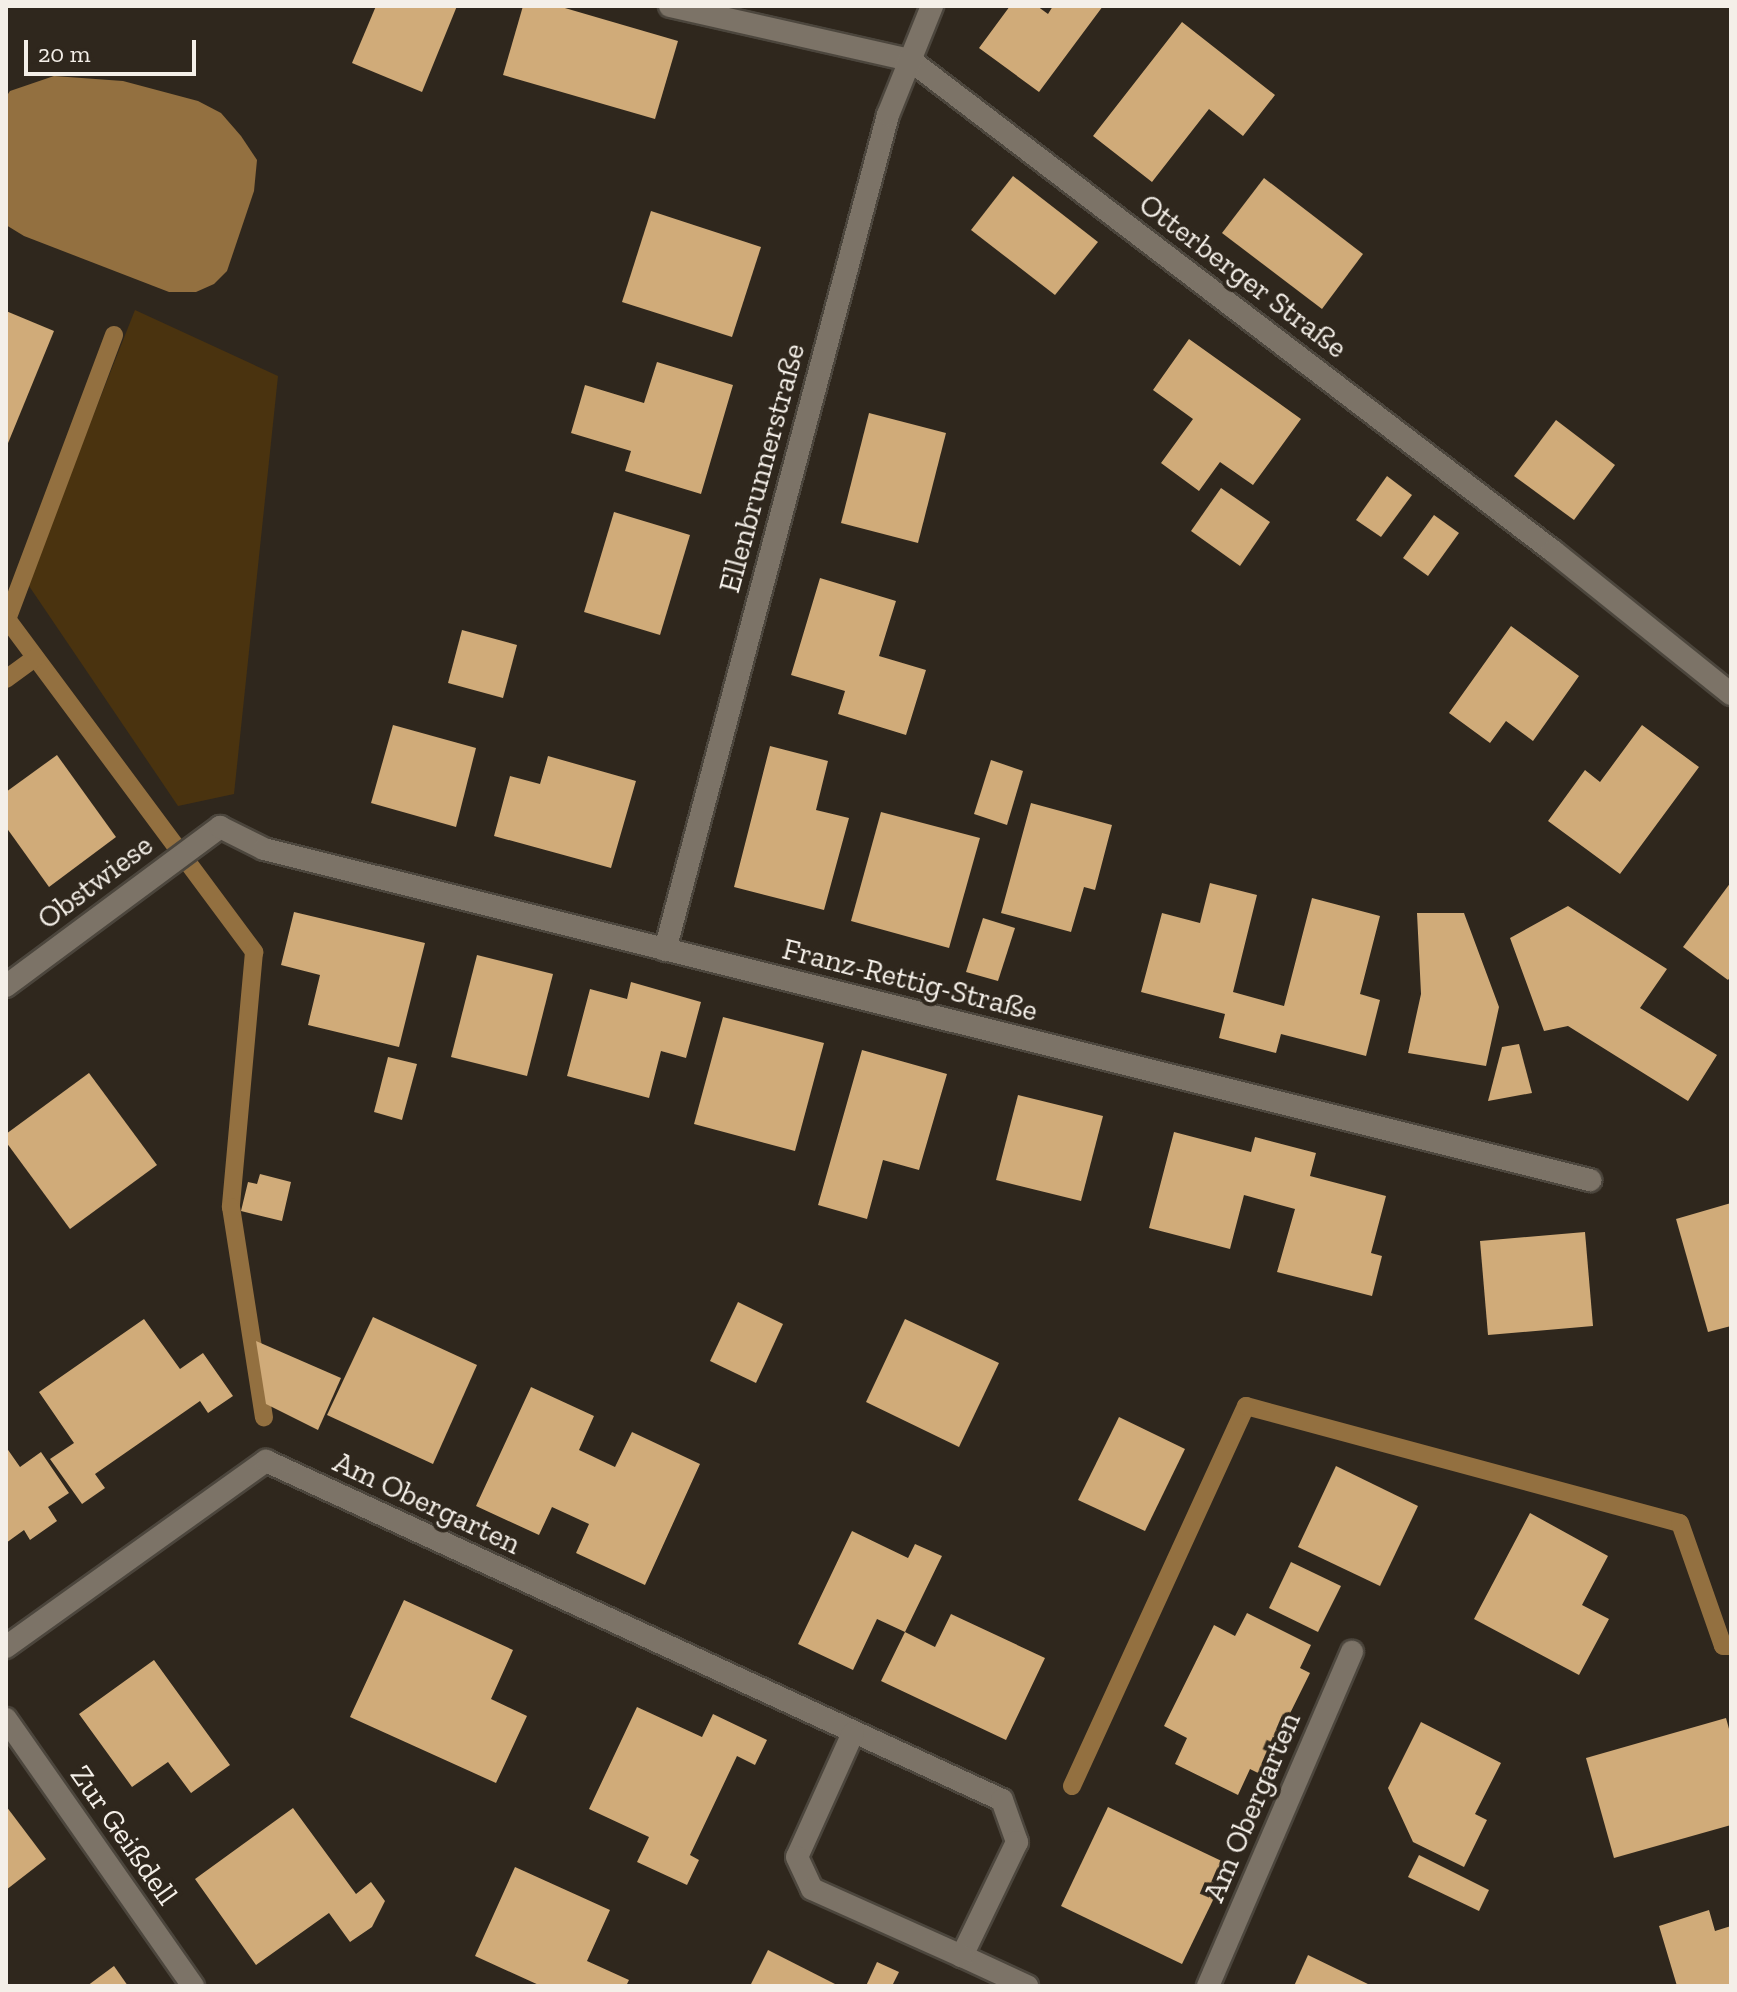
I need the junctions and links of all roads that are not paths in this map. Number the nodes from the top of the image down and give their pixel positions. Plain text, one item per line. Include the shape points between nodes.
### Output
1 (670, 6) edge
2 (932, 6) edge
3 (910, 60) junction
4 (1731, 694) edge
5 (220, 827) joint
6 (665, 950) junction
7 (6, 986) edge
8 (1590, 1180) dead end
9 (6, 1647) edge
10 (1352, 1652) dead end
11 (6, 1719) edge
12 (853, 1733) junction
13 (962, 1956) junction
14 (193, 1986) edge
15 (1027, 1986) edge
16 (1208, 1986) edge

1 - 3 street, Otterberger Straße
2 - 3 street, Ellenbrunnerstraße
3 - 4 street, Otterberger Straße via 1553,551
3 - 6 street, Ellenbrunnerstraße via 888,115
5 - 6 street, Franz-Rettig-Straße via 264,849
5 - 7 street, Obstwiese
6 - 8 street, Franz-Rettig-Straße
9 - 12 street, Am Obergarten via 266,1461
10 - 16 street, Am Obergarten
11 - 14 street, Zur Geißdell
12 - 13 street, Am Obergarten via 1002,1800 1017,1842
12 - 13 street via 797,1857 812,1889
13 - 15 street

